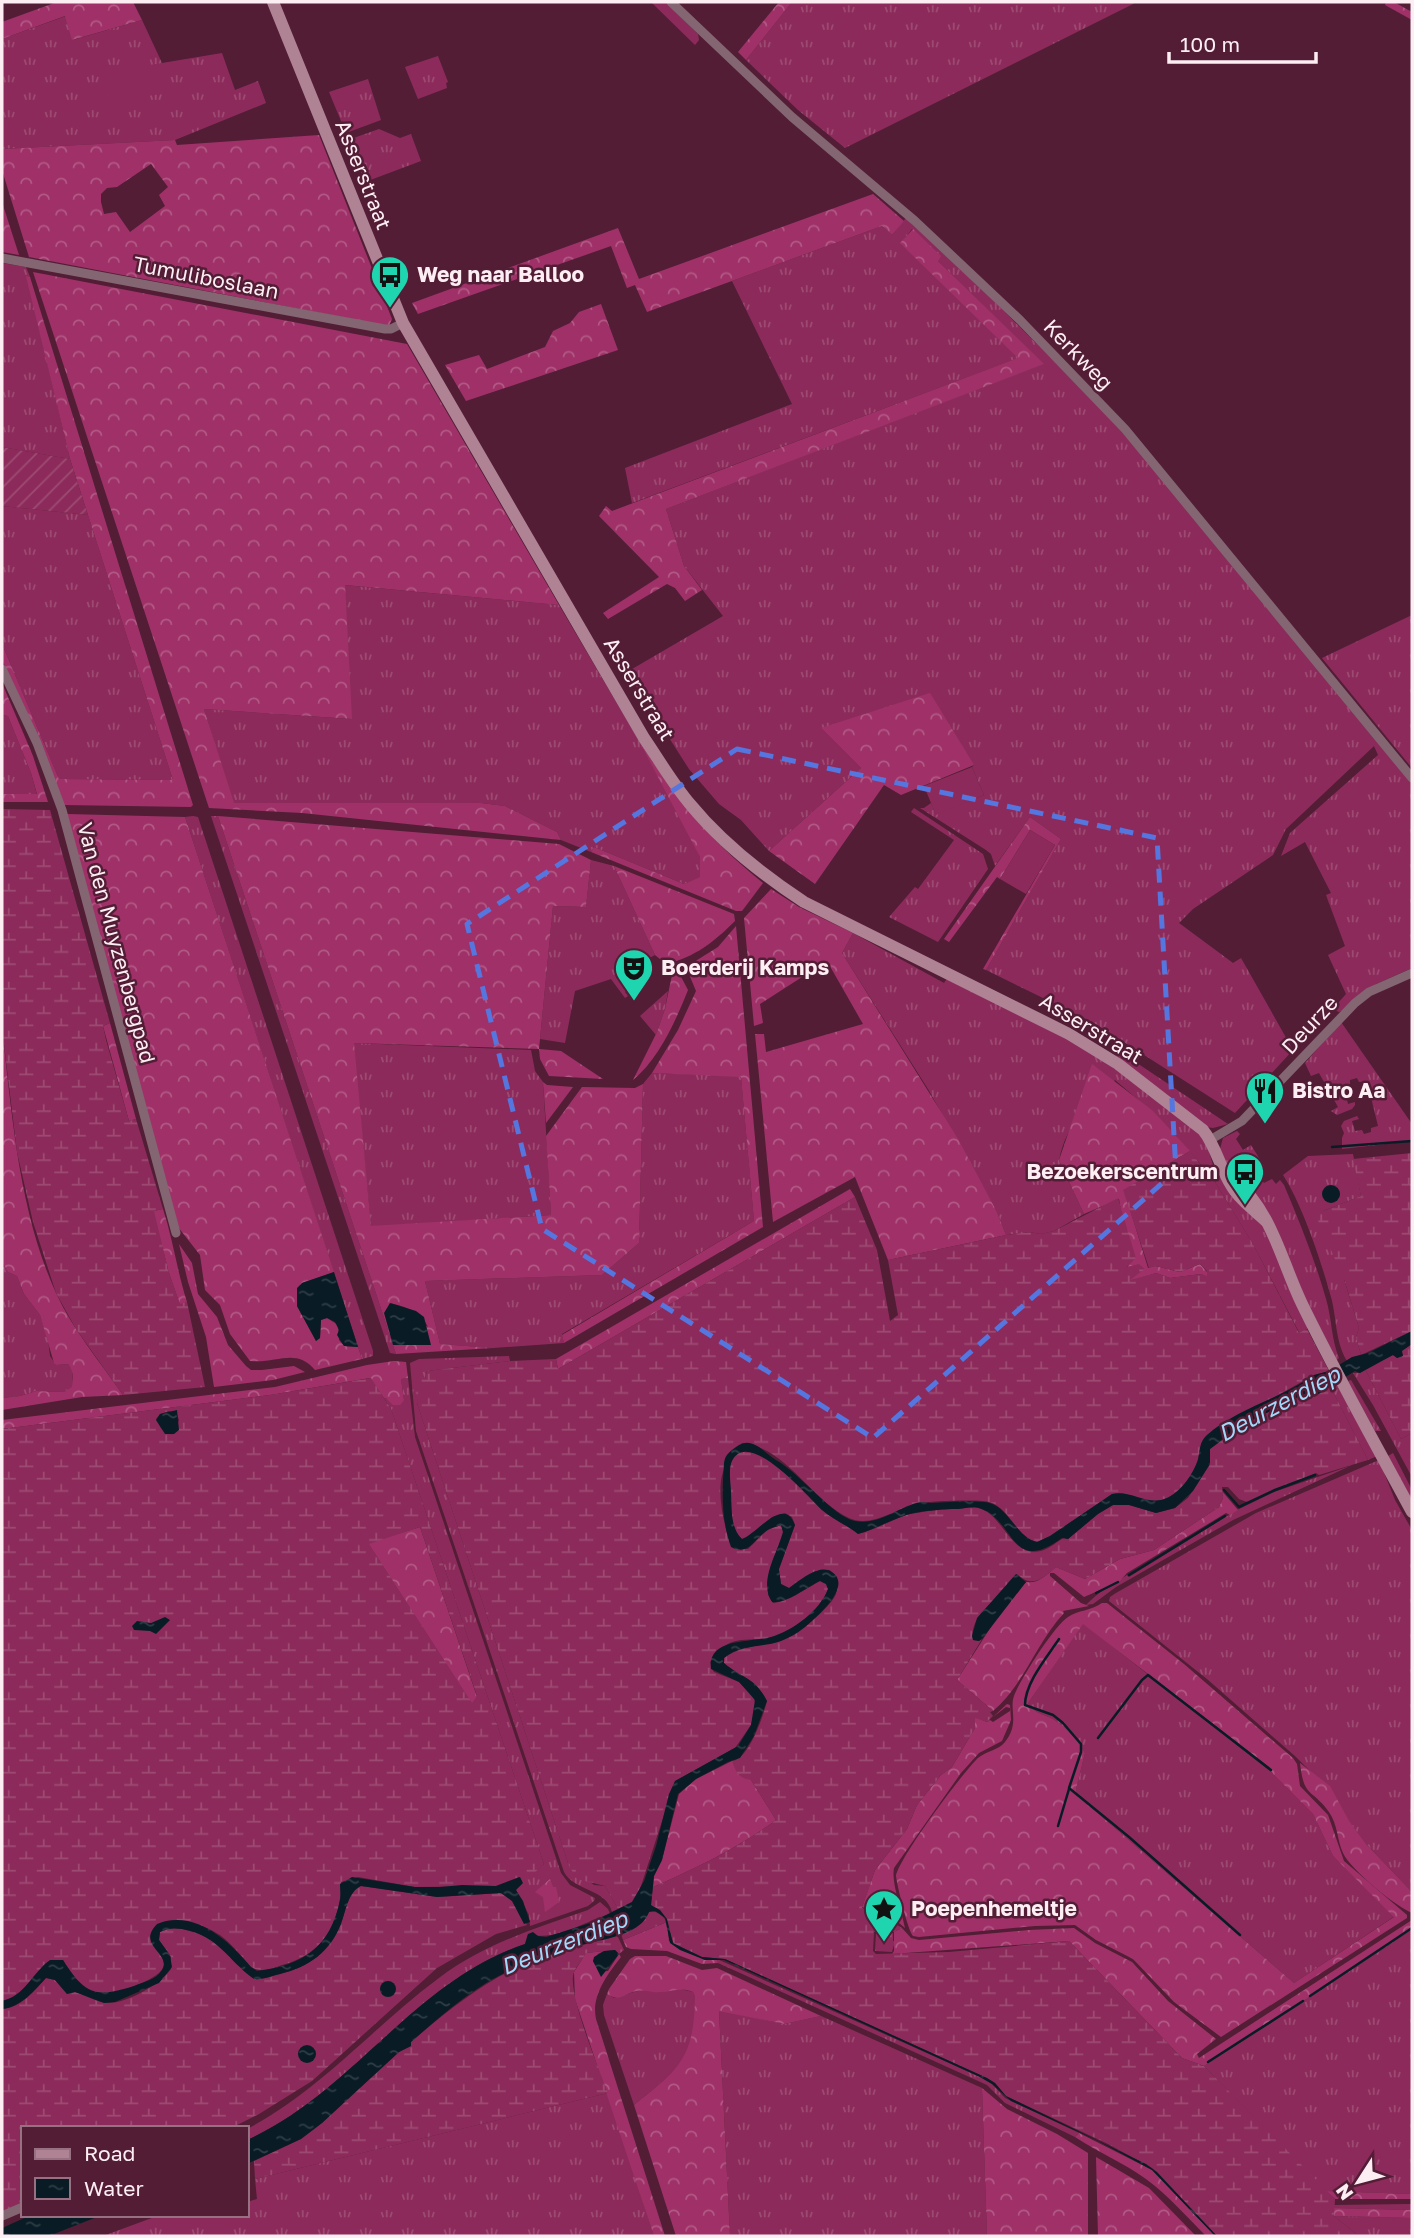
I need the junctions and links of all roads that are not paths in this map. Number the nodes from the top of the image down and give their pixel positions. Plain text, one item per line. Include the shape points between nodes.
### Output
1 (273, 2) edge
2 (671, 2) edge
3 (2, 258) edge
4 (403, 323) junction
5 (2, 669) edge
6 (1412, 778) edge
7 (1412, 973) edge
8 (1210, 1140) junction
9 (176, 1233) dead end
10 (1412, 1513) edge
11 (21, 2208) edge
12 (2, 2216) edge

1 - 4 main road, Asserstraat
2 - 6 street, Kerkweg via 792,117 915,220 1125,429
3 - 4 street, Tumuliboslaan via 385,329
4 - 8 main road, Asserstraat via 645,738 706,821 773,881 804,902 1069,1034 1118,1064
5 - 9 street, Van den Muyzenbergpad via 62,810
7 - 8 street, Deurze via 1355,1003 1242,1121
8 - 10 main road, Asserstraat via 1223,1170 1257,1203 1282,1250 1301,1302
11 - 12 street

